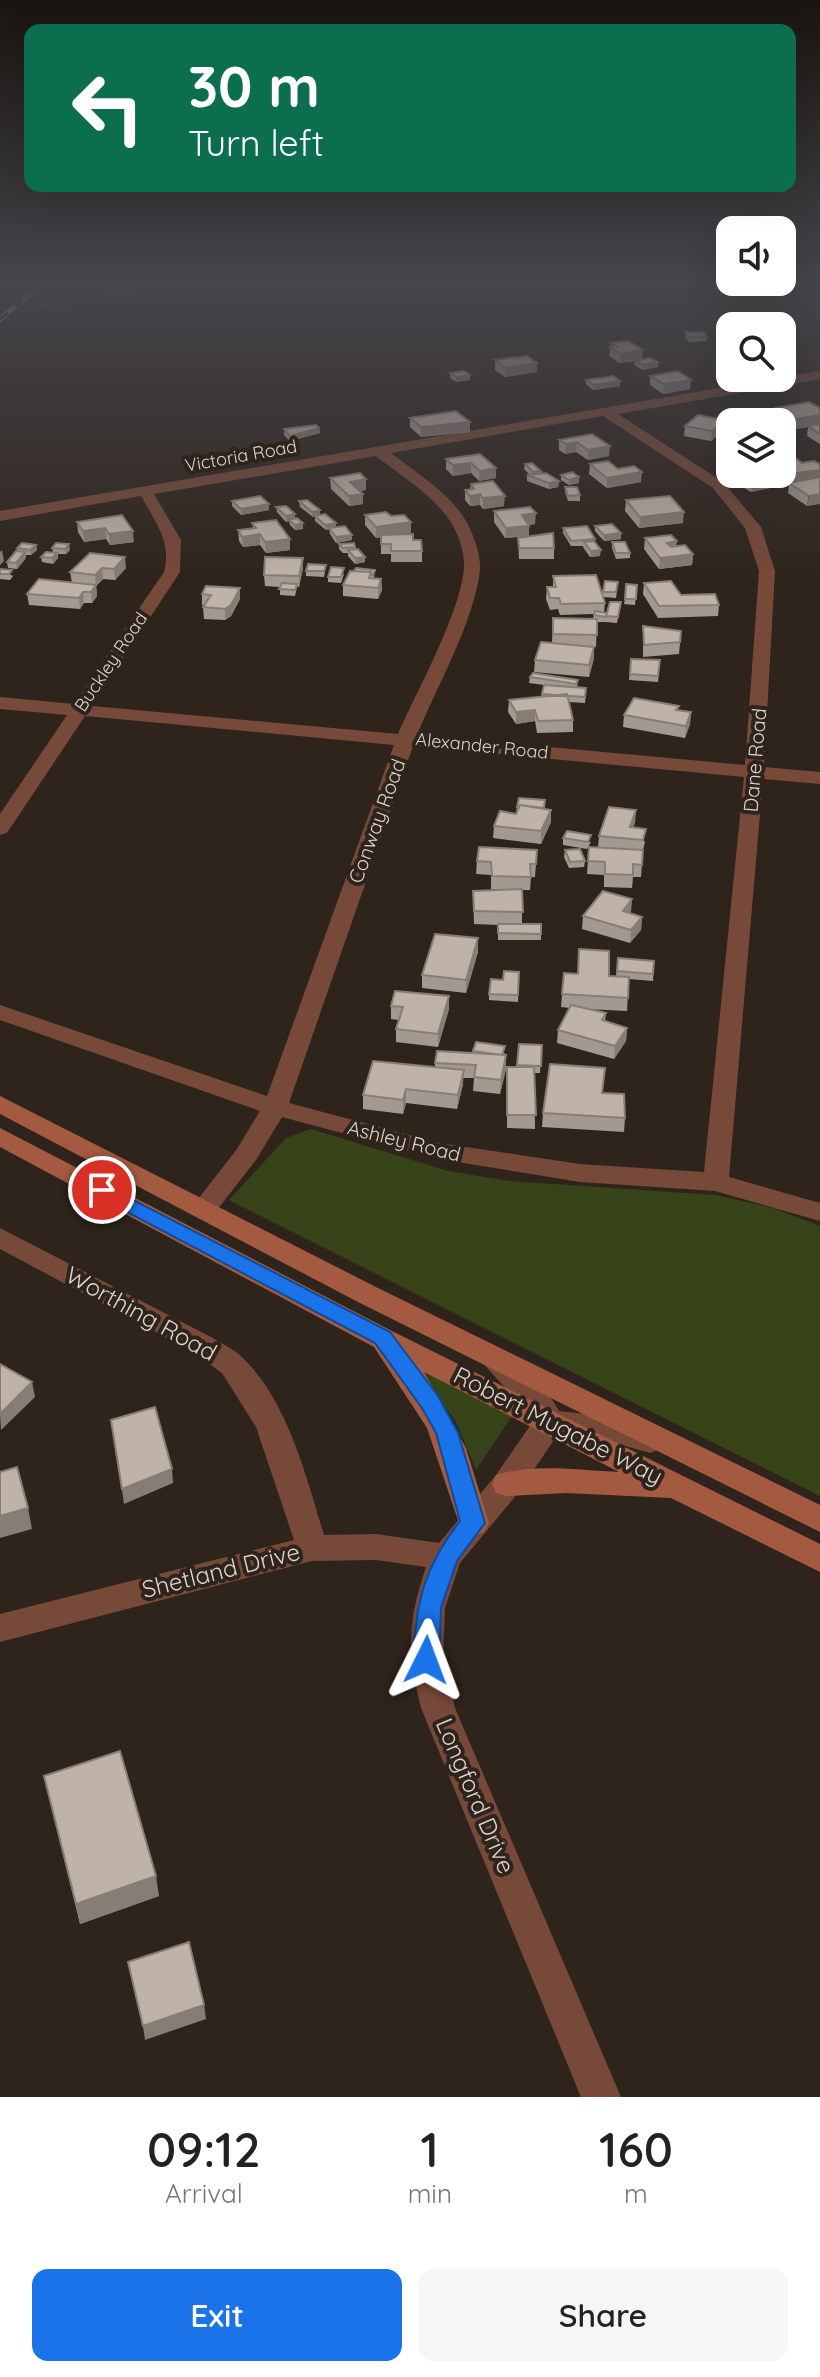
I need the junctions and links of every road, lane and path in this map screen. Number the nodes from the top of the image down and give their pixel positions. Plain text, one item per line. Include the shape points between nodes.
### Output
1 (775, 383) edge
2 (606, 412) junction
3 (379, 451) junction
4 (145, 491) junction
5 (0, 516) edge
6 (0, 703) edge
7 (78, 710) junction
8 (406, 738) junction
9 (754, 773) junction
10 (820, 778) edge
11 (0, 829) edge
12 (0, 1012) edge
13 (0, 1104) edge
14 (275, 1107) junction
15 (0, 1136) edge
16 (716, 1182) junction
17 (204, 1209) junction
18 (820, 1212) edge
19 (0, 1237) edge
20 (382, 1338) junction
21 (483, 1350) junction
22 (550, 1421) junction
23 (697, 1458) junction
24 (507, 1484) junction
25 (682, 1488) junction
26 (820, 1519) edge
27 (473, 1523) junction
28 (312, 1548) junction
29 (446, 1557) junction
30 (820, 1559) edge
31 (0, 1628) edge
32 (601, 2097) edge

1 - 2 street, Victoria Road
2 - 3 street, Victoria Road
2 - 9 street, Dane Road via 718,485 753,527 767,571
3 - 4 street, Victoria Road
3 - 8 street, Conway Road via 442,501 459,522 472,568 460,612
4 - 5 street, Victoria Road
4 - 7 street, Buckley Road via 177,544 178,556
6 - 7 street, Alexander Road
7 - 8 street, Alexander Road
7 - 11 street, Buckley Road
8 - 9 street, Alexander Road
8 - 14 street, Conway Road
9 - 10 street, Alexander Road
9 - 16 street, Dane Road
12 - 14 street, Ashley Road
13 - 17 main road, Robert Mugabe Way
14 - 16 street, Ashley Road via 495,1163
14 - 17 street, Conway Road
15 - 20 main road, Robert Mugabe Way
16 - 18 street, Ashley Road
17 - 21 main road, Robert Mugabe Way
19 - 28 street, Worthing Road via 231,1364 251,1389 291,1478
20 - 22 main road, Robert Mugabe Way
20 - 27 main road via 447,1433
21 - 22 street via 541,1405
21 - 23 main road, Robert Mugabe Way
22 - 23 street via 643,1438
22 - 24 street, Longford Drive
22 - 25 main road, Robert Mugabe Way
23 - 26 main road, Robert Mugabe Way
24 - 25 main road via 566,1481
24 - 27 street, Longford Drive
25 - 30 main road, Robert Mugabe Way
27 - 29 street, Longford Drive
28 - 29 street, Shetland Drive via 376,1547
28 - 31 street, Shetland Drive
29 - 32 street, Longford Drive via 429,1608 426,1660 438,1708

